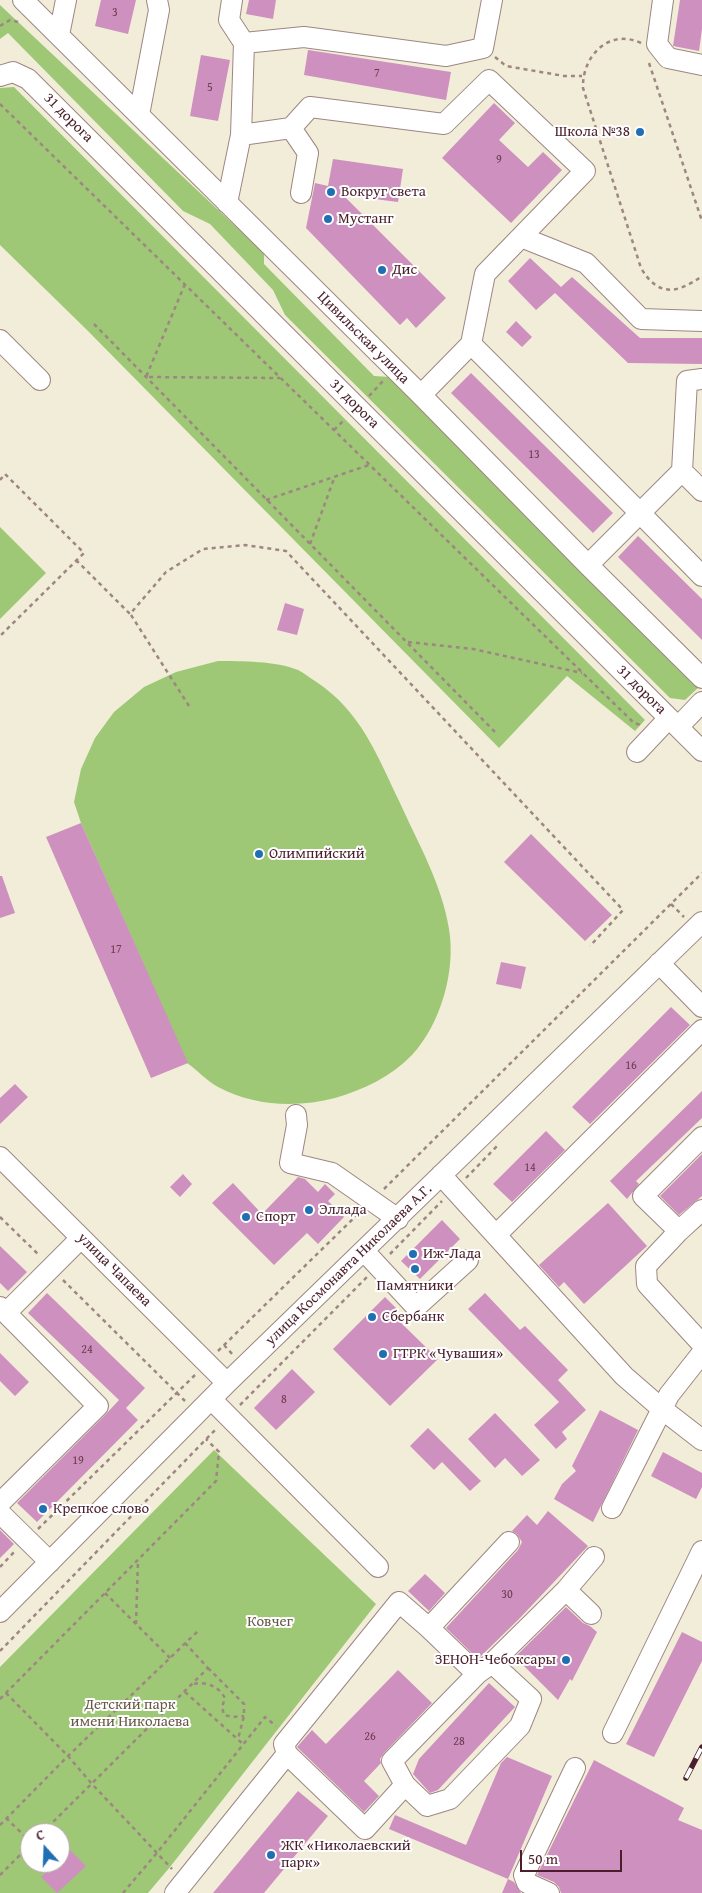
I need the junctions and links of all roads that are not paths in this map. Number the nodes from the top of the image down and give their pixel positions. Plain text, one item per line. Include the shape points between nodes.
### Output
1 (23, 0) edge
2 (66, 0) edge
3 (157, 0) edge
4 (232, 0) edge
5 (492, 0) edge
6 (663, 0) edge
7 (59, 35) junction
8 (244, 43) junction
9 (702, 65) edge
10 (0, 76) edge
11 (139, 115) junction
12 (291, 128) junction
13 (241, 135) junction
14 (301, 194) dead end
15 (227, 203) junction
16 (521, 237) junction
17 (702, 321) edge
18 (0, 340) edge
19 (471, 344) junction
20 (702, 379) edge
21 (40, 380) dead end
22 (421, 395) junction
23 (682, 471) junction
24 (702, 492) edge
25 (640, 513) junction
26 (588, 565) junction
27 (702, 576) edge
28 (702, 678) edge
29 (702, 702) edge
30 (668, 725) junction
31 (702, 751) edge
32 (637, 752) dead end
33 (702, 922) edge
34 (659, 963) junction
35 (702, 1007) edge
36 (702, 1030) edge
37 (296, 1115) dead end
38 (702, 1138) edge
39 (0, 1157) edge
40 (448, 1182) junction
41 (702, 1210) edge
42 (398, 1218) junction
43 (679, 1231) junction
44 (496, 1235) junction
45 (81, 1238) junction
46 (364, 1251) junction
47 (468, 1260) dead end
48 (3, 1310) edge
49 (702, 1344) edge
50 (702, 1353) edge
51 (227, 1383) junction
52 (211, 1399) junction
53 (662, 1409) junction
54 (702, 1440) edge
55 (0, 1503) edge
56 (612, 1508) dead end
57 (0, 1513) edge
58 (508, 1542) dead end
59 (702, 1551) edge
60 (594, 1558) dead end
61 (50, 1562) junction
62 (378, 1567) dead end
63 (566, 1590) junction
64 (0, 1612) edge
65 (591, 1614) dead end
66 (429, 1628) junction
67 (484, 1668) junction
68 (613, 1733) dead end
69 (288, 1745) junction
70 (575, 1768) dead end
71 (404, 1786) junction
72 (180, 1886) edge
73 (549, 1893) edge

1 - 7 street, Цивильская улица
2 - 7 street
3 - 11 street via 159,10
4 - 8 street via 229,20
5 - 8 street via 483,48 446,56 304,37
6 - 9 street via 657,44 668,58
7 - 11 street, Цивильская улица
8 - 13 street
10 - 30 street, 31 дорога via 13,72 28,79 358,408
11 - 15 street, Цивильская улица
12 - 13 street
12 - 14 street via 308,153
12 - 16 street via 310,107 444,124 489,80 585,171
13 - 15 street
15 - 22 street, Цивильская улица
16 - 17 street via 586,263 640,319
16 - 19 street via 486,274
18 - 21 street
19 - 22 street
19 - 25 street
20 - 23 street via 687,381
22 - 26 street, Цивильская улица
23 - 24 street
23 - 25 street
25 - 26 street
25 - 27 street
26 - 28 street, Цивильская улица
29 - 30 street
30 - 31 street, 31 дорога
30 - 32 street
33 - 34 street, улица Космонавта Николаева А.Г.
34 - 35 street
34 - 40 street, улица Космонавта Николаева А.Г.
36 - 44 street
37 - 42 street via 290,1163 332,1174
38 - 43 street via 643,1196
39 - 45 street, улица Чапаева
40 - 42 street, улица Космонавта Николаева А.Г.
40 - 44 street
41 - 43 street
42 - 46 street, улица Космонавта Николаева А.Г.
43 - 49 street via 646,1266 647,1284
44 - 53 street via 624,1376
45 - 48 street
45 - 51 street, улица Чапаева
46 - 47 street via 416,1307
46 - 51 street, улица Космонавта Николаева А.Г.
48 - 55 street via 98,1406
50 - 53 street
51 - 52 street, улица Космонавта Николаева А.Г.
52 - 61 street, улица Космонавта Николаева А.Г.
52 - 62 street
53 - 54 street
53 - 56 street
57 - 61 street
58 - 66 street
59 - 68 street
60 - 63 street
61 - 64 street, улица Космонавта Николаева А.Г.
63 - 65 street
63 - 67 street
66 - 67 street
66 - 69 street via 398,1602
67 - 71 street via 392,1761
67 - 71 street via 531,1699 520,1726 450,1799 427,1806
69 - 71 street via 365,1829
69 - 72 street
70 - 73 street via 524,1875 526,1883

